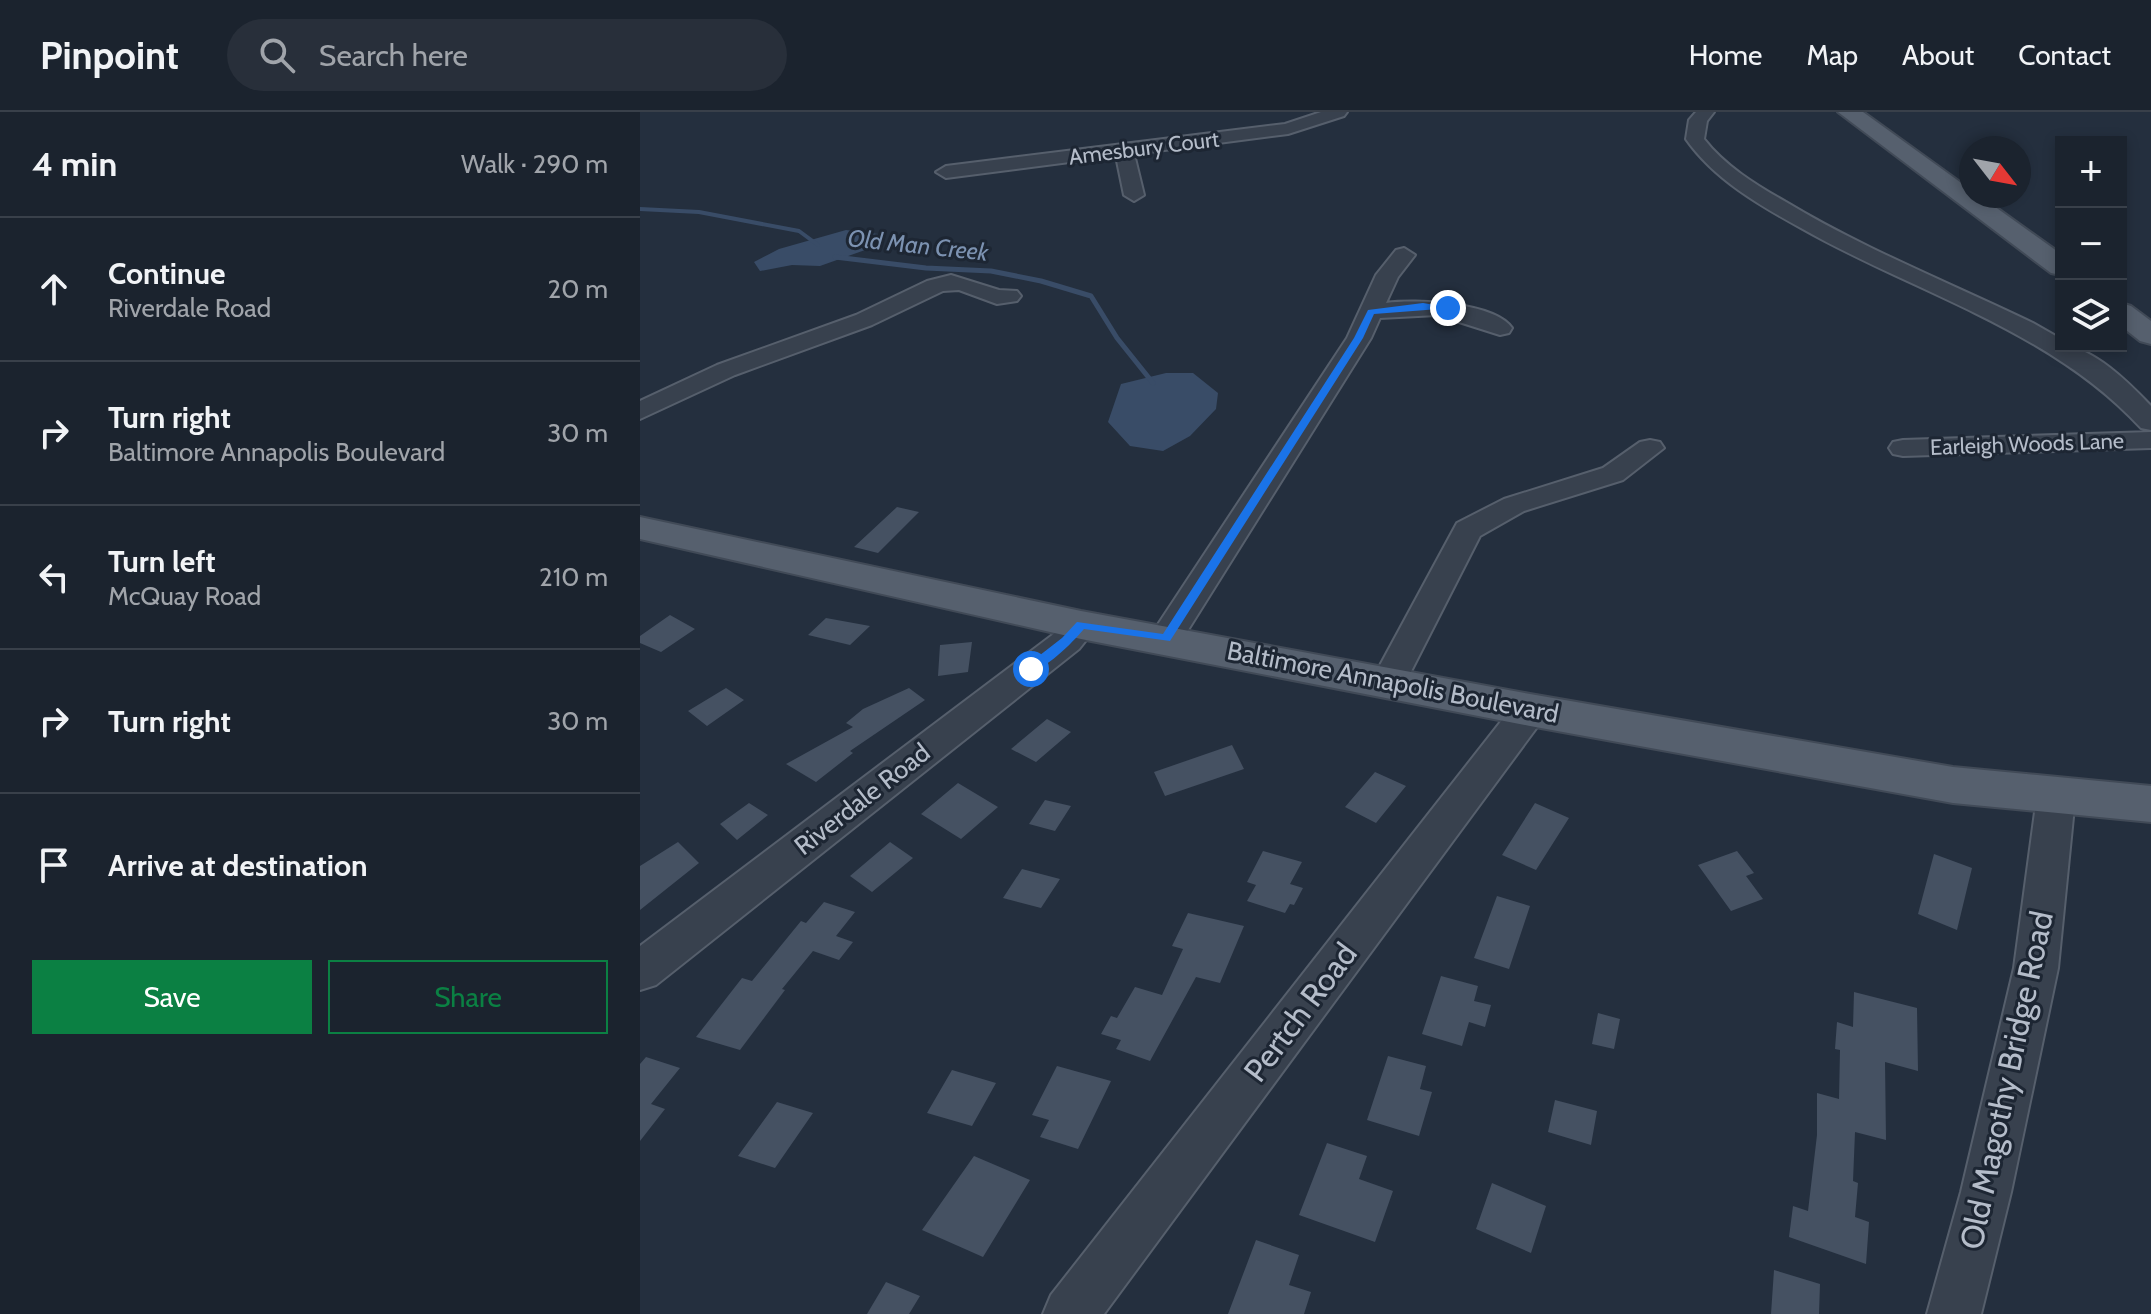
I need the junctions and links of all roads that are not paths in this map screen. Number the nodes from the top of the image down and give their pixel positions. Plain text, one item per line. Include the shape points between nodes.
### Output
1 (1338, 112) edge
2 (1705, 112) edge
3 (1849, 112) edge
4 (1124, 150) junction
5 (946, 172) dead end
6 (1134, 195) dead end
7 (1404, 255) dead end
8 (2055, 263) edge
9 (1009, 296) dead end
10 (1371, 312) junction
11 (2127, 317) edge
12 (1500, 328) dead end
13 (2151, 335) edge
14 (640, 411) edge
15 (2151, 422) edge
16 (2151, 440) edge
17 (1650, 448) dead end
18 (1903, 448) dead end
19 (640, 528) edge
20 (1081, 625) junction
21 (1166, 638) junction
22 (1389, 682) junction
23 (1530, 710) junction
24 (2056, 797) junction
25 (2151, 804) edge
26 (640, 971) edge
27 (1070, 1314) edge
28 (1954, 1314) edge

1 - 4 street, Amesbury Court via 1288,129
2 - 15 street via 1695,139 1717,164 1802,222 2054,342 2131,398
3 - 8 main road
4 - 5 street, Amesbury Court
4 - 6 street
7 - 10 street via 1387,275
9 - 14 street via 951,282 935,286 864,320 726,370
10 - 12 street via 1448,308
10 - 21 street
11 - 13 main road
16 - 18 street, Earleigh Woods Lane
17 - 22 street via 1613,474 1514,505 1468,530
19 - 20 main road, Baltimore Annapolis Boulevard
20 - 21 main road, Baltimore Annapolis Boulevard
20 - 26 street, Riverdale Road
21 - 22 main road, Baltimore Annapolis Boulevard
22 - 23 main road, Baltimore Annapolis Boulevard
23 - 24 main road, Baltimore Annapolis Boulevard via 1953,785
23 - 27 street, Pertch Road
24 - 25 main road, Baltimore Annapolis Boulevard
24 - 28 street, Old Magothy Bridge Road via 2036,968

